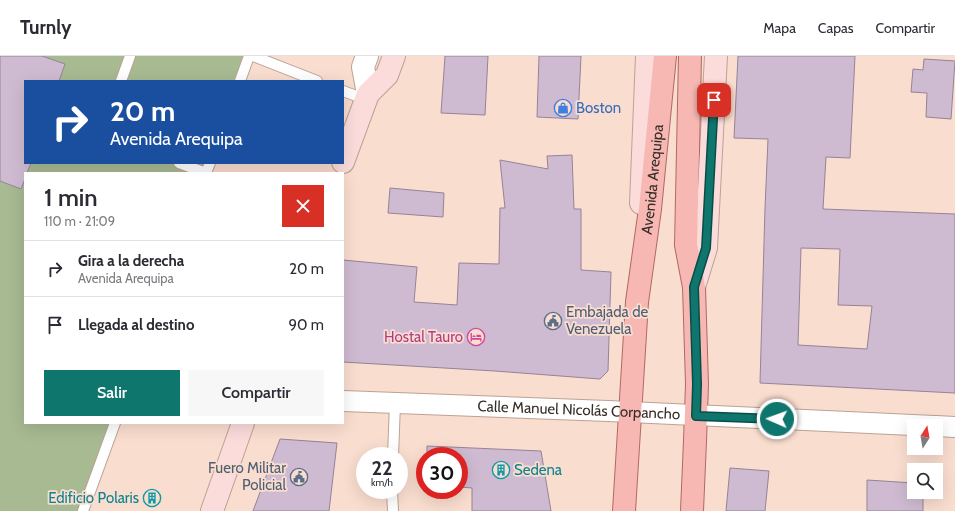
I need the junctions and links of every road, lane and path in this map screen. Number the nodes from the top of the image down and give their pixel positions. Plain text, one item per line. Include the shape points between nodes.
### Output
1 (130, 56) edge
2 (249, 56) edge
3 (253, 56) edge
4 (367, 56) edge
5 (394, 56) edge
6 (647, 56) edge
7 (665, 56) edge
8 (690, 56) edge
9 (716, 56) edge
10 (120, 80) edge
11 (240, 80) edge
12 (314, 80) edge
13 (344, 91) edge
14 (368, 97) junction
15 (344, 159) edge
16 (182, 164) edge
17 (203, 172) edge
18 (694, 287) junction
19 (637, 302) junction
20 (344, 401) edge
21 (395, 403) junction
22 (630, 412) junction
23 (696, 416) junction
24 (115, 424) edge
25 (243, 424) edge
26 (907, 425) edge
27 (943, 426) edge
28 (955, 427) edge
29 (393, 447) edge
30 (392, 499) edge
31 (83, 511) edge
32 (212, 511) edge
33 (393, 511) edge
34 (624, 511) edge
35 (692, 511) edge

1 - 10 lane
2 - 11 lane
3 - 12 lane
4 - 14 street via 363,67
5 - 14 main road via 386,75
6 - 19 main road, Avenida Arequipa
7 - 19 main road, Avenida Arequipa via 650,209
8 - 18 main road, Avenida Arequipa via 686,245
9 - 18 main road, Avenida Arequipa via 706,248
13 - 14 lane
14 - 15 main road
16 - 17 lane
18 - 23 main road, Avenida Arequipa
19 - 22 main road, Avenida Arequipa
20 - 21 street, Calle Manuel Nicolás Corpancho
21 - 22 street, Calle Manuel Nicolás Corpancho
21 - 29 lane
22 - 23 street, Calle Manuel Nicolás Corpancho
22 - 34 main road, Avenida Arequipa
23 - 26 street, Calle Manuel Nicolás Corpancho
23 - 35 main road, Avenida Arequipa
24 - 31 lane
25 - 32 main road
27 - 28 street, Calle Manuel Nicolás Corpancho
30 - 33 lane

